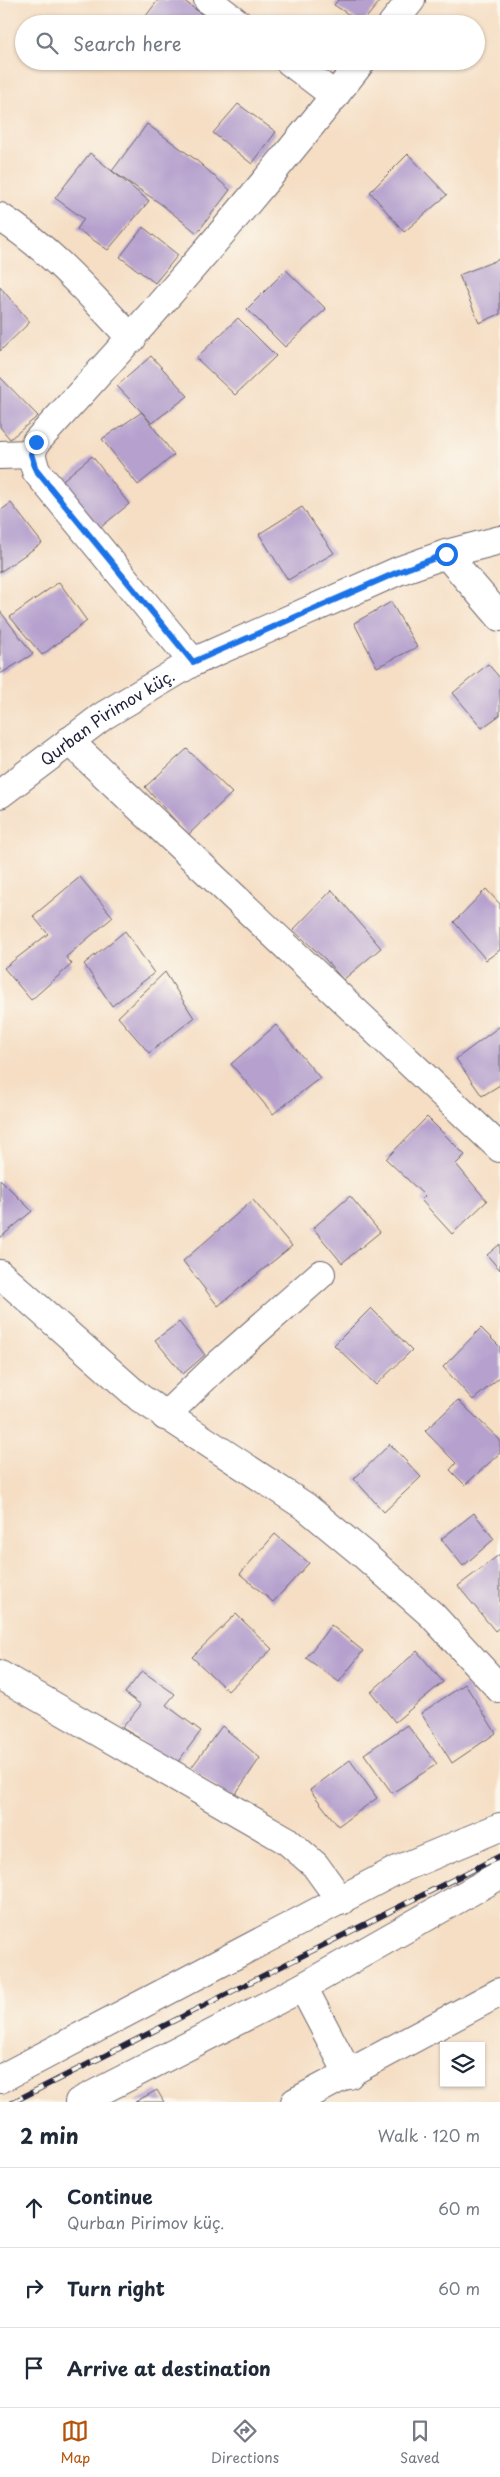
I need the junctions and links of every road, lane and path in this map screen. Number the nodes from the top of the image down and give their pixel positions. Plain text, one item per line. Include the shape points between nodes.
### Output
1 (208, 0) edge
2 (410, 0) edge
3 (227, 15) edge
4 (399, 15) edge
5 (301, 70) edge
6 (355, 70) edge
7 (335, 96) junction
8 (0, 217) edge
9 (132, 339) junction
10 (31, 454) junction
11 (0, 455) edge
12 (500, 540) edge
13 (446, 554) junction
14 (500, 618) edge
15 (193, 662) junction
16 (69, 741) junction
17 (0, 794) edge
18 (500, 1148) edge
19 (0, 1274) edge
20 (321, 1274) dead end
21 (165, 1416) junction
22 (0, 1675) edge
23 (500, 1689) edge
24 (499, 1829) edge
25 (500, 1875) edge
26 (341, 1901) junction
27 (303, 1987) junction
28 (500, 1992) edge
29 (348, 2075) junction
30 (0, 2079) edge
31 (79, 2102) edge
32 (295, 2102) edge

1 - 3 street
2 - 4 street
5 - 7 street
6 - 7 street
7 - 9 street
8 - 9 street via 22,231 64,267
9 - 10 street via 36,442
10 - 11 street
10 - 15 street via 36,470
12 - 13 street, Qurban Pirimov küç.
13 - 14 street
13 - 15 street, Qurban Pirimov küç.
15 - 16 street, Qurban Pirimov küç. via 147,688
16 - 17 street, Qurban Pirimov küç.
16 - 18 street
19 - 21 street via 140,1398
20 - 21 street
21 - 23 street via 306,1508 364,1555 432,1615
22 - 26 street via 286,1840 314,1865
24 - 26 street via 410,1864
25 - 27 street
26 - 30 street
27 - 29 street
27 - 31 street
28 - 29 street
29 - 32 street

